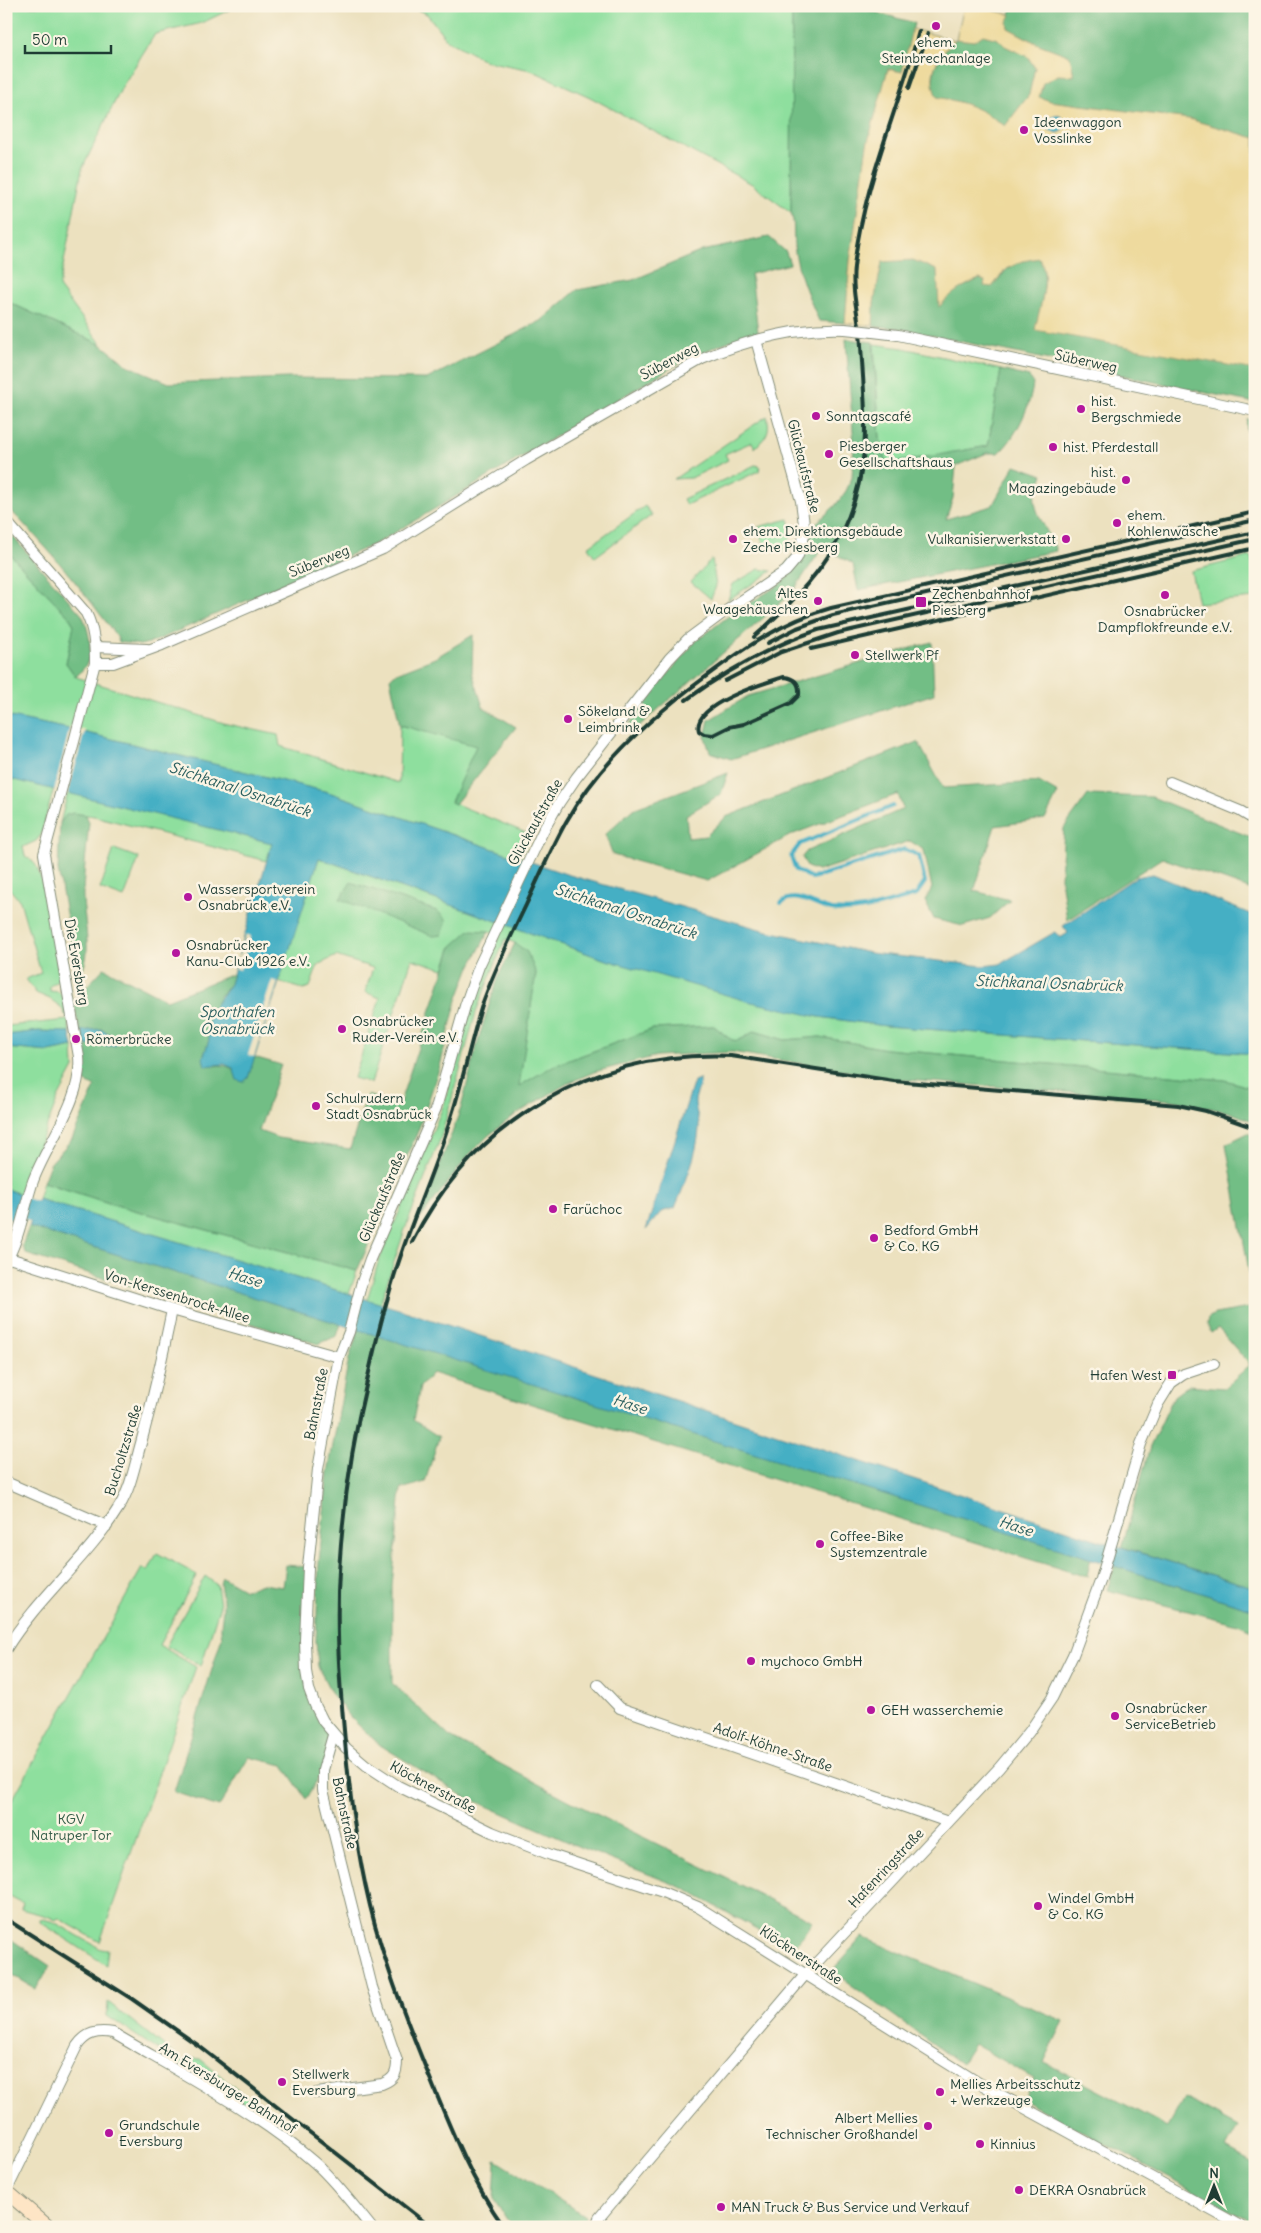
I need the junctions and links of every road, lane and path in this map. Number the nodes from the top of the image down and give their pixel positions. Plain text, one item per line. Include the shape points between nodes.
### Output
1 (756, 340) junction
2 (1255, 411) edge
3 (6, 520) edge
4 (95, 647) junction
5 (150, 650) junction
6 (95, 663) junction
7 (1170, 782) dead end
8 (1255, 820) edge
9 (7, 1259) edge
10 (172, 1310) junction
11 (339, 1357) junction
12 (1214, 1364) dead end
13 (6, 1482) edge
14 (107, 1526) junction
15 (6, 1650) edge
16 (598, 1685) dead end
17 (334, 1735) junction
18 (948, 1822) junction
19 (805, 1975) junction
20 (317, 2093) dead end
21 (6, 2191) edge
22 (48, 2227) edge
23 (371, 2227) edge
24 (596, 2227) edge
25 (1242, 2227) edge

1 - 2 street, Süberweg, bridge via 815,329 898,335
1 - 5 street, Süberweg via 728,348 674,373 383,549
1 - 11 street, Glückaufstraße via 802,508 805,532 797,558 786,570 688,639 669,659 559,803 490,942 465,1006 436,1108 370,1259
3 - 4 street via 86,612 92,625
4 - 5 street, Süberweg
4 - 6 street
5 - 6 street, Süberweg via 113,663
6 - 9 street, Die Eversburg via 44,854 79,1070 74,1091 34,1179
7 - 8 street
9 - 10 street, Von-Kerssenbrock-Allee
10 - 11 street, Von-Kerssenbrock-Allee
10 - 14 street, Bucholtzstraße via 131,1481
11 - 17 street, Bahnstraße via 318,1469 308,1560 305,1640 309,1688 315,1705
12 - 18 street, Hafenringstraße via 1184,1374 1171,1383 1158,1404 1141,1444 1102,1574 1073,1655 1052,1698 999,1768
13 - 14 street
14 - 15 street, Bucholtzstraße via 90,1549 35,1607
16 - 18 street, Adolf-Köhne-Straße via 620,1708
17 - 19 street, Klöcknerstraße via 366,1765 446,1811 551,1855 660,1890 698,1907
17 - 20 street, Bahnstraße via 323,1770 323,1790 372,1987 397,2061 397,2071 392,2080 382,2084
18 - 19 street, Hafenringstraße
19 - 24 street, Hafenringstraße via 599,2218
19 - 25 street, Klöcknerstraße via 986,2087
21 - 22 street
21 - 23 street, Am Eversburger Bahnhof via 77,2046 92,2032 102,2031 113,2033 272,2129 316,2164

